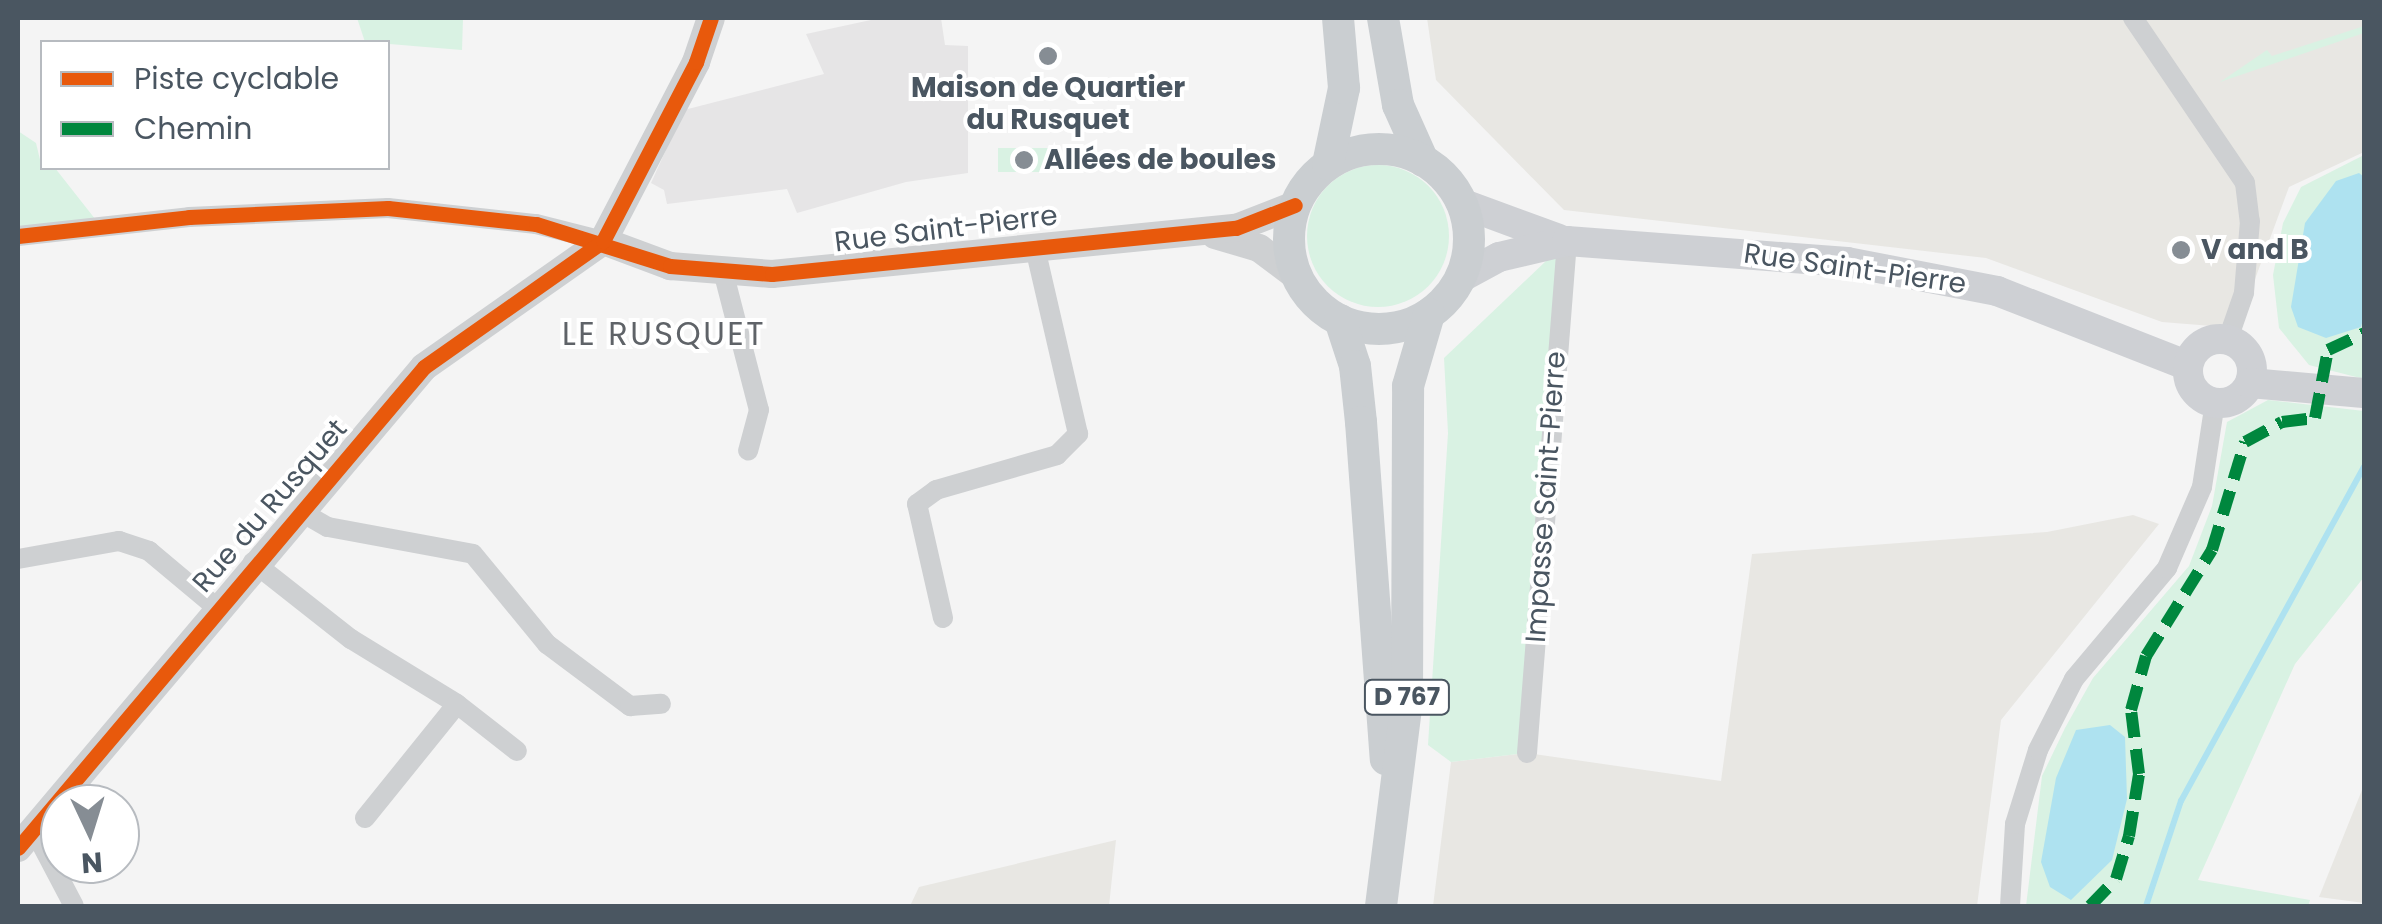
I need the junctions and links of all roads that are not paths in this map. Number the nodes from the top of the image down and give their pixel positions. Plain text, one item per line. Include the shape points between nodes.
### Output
1 (711, 18) edge
2 (1338, 18) edge
3 (1383, 18) edge
4 (2133, 18) edge
5 (1424, 161) junction
6 (1328, 164) junction
7 (1461, 203) junction
8 (1295, 204) junction
9 (1198, 232) junction
10 (18, 236) edge
11 (603, 241) junction
12 (1567, 242) junction
13 (1034, 244) junction
14 (1295, 274) junction
15 (724, 275) junction
16 (1460, 278) junction
17 (1429, 314) junction
18 (1340, 320) junction
19 (2228, 339) junction
20 (2188, 366) junction
21 (2250, 384) junction
22 (2364, 392) edge
23 (2215, 402) junction
24 (748, 451) dead end
25 (298, 510) junction
26 (18, 559) edge
27 (254, 562) junction
28 (216, 607) junction
29 (943, 618) dead end
30 (457, 704) junction
31 (661, 704) dead end
32 (517, 751) dead end
33 (1526, 753) dead end
34 (365, 818) dead end
35 (1390, 833) junction
36 (26, 838) edge
37 (74, 906) edge
38 (1381, 906) edge
39 (2010, 906) edge

1 - 11 street via 696,62
2 - 6 main road via 1344,88
3 - 5 main road via 1398,105
4 - 19 street via 2245,183 2250,221 2244,292
5 - 6 main road via 1376,149
5 - 7 main road
6 - 8 main road
7 - 12 main road, Rue Saint-Pierre
7 - 16 main road via 1469,241
8 - 9 street, Rue Saint-Pierre via 1236,228
8 - 14 main road via 1288,247
9 - 13 street, Rue Saint-Pierre
9 - 14 street, Rue Saint-Pierre via 1259,248
10 - 11 street via 190,217 388,208 536,224
11 - 15 street, Rue Saint-Pierre via 670,266
11 - 25 street, Rue du Rusquet via 424,367
12 - 16 main road, Rue Saint-Pierre via 1499,257
12 - 20 main road, Rue Saint-Pierre via 1847,262 1943,277 2044,306
12 - 33 street, Impasse Saint-Pierre
13 - 15 street, Rue Saint-Pierre
13 - 29 street via 1078,434 1058,455 936,490 916,504
14 - 18 main road via 1313,302
15 - 24 street via 759,410
16 - 17 main road
17 - 18 main road via 1386,329
17 - 35 main road, D 767 via 1408,386 1407,701
18 - 35 main road, D 767 via 1354,366 1367,480
19 - 20 main road via 2198,347
19 - 21 main road via 2249,356
20 - 23 main road via 2196,392
21 - 22 main road
21 - 23 main road via 2234,400
23 - 39 street via 2202,487 2168,568 2074,679 2038,750 2015,824
25 - 27 street, Rue du Rusquet
25 - 31 street via 328,527 474,554 547,644 630,706
26 - 28 street via 119,541 148,551
27 - 28 street, Rue du Rusquet
27 - 30 street via 351,639
28 - 36 street, Rue du Rusquet
30 - 32 street
30 - 34 street
35 - 38 main road, D 767
36 - 37 street

